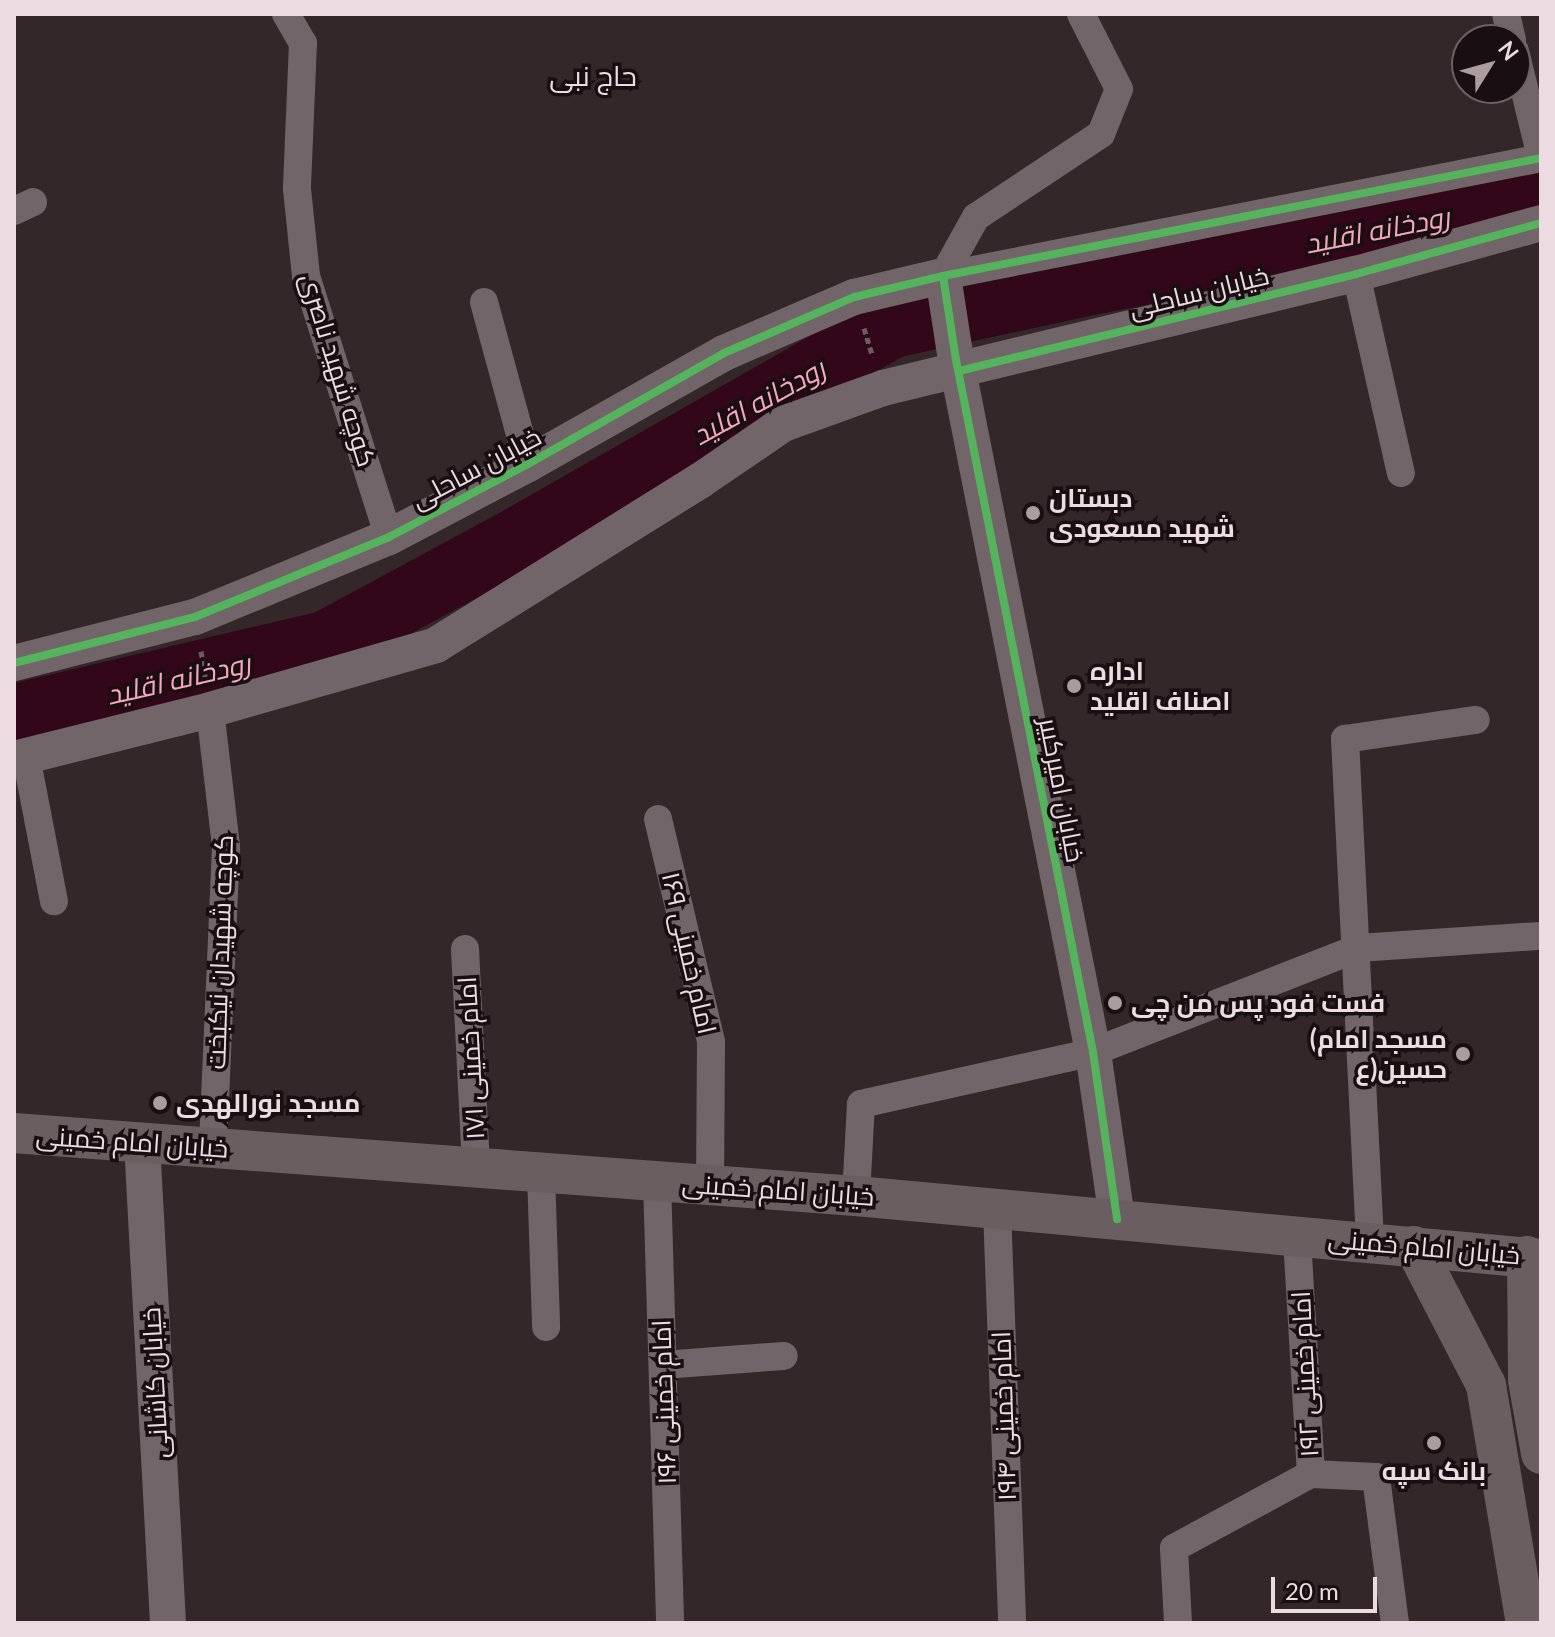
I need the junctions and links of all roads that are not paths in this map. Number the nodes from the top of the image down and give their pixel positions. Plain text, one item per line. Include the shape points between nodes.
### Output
1 (286, 14) edge
2 (1081, 14) edge
3 (1528, 104) edge
4 (1541, 157) edge
5 (1541, 223) edge
6 (1356, 274) junction
7 (945, 287) junction
8 (484, 302) dead end
9 (958, 366) junction
10 (528, 464) junction
11 (1401, 473) dead end
12 (389, 537) junction
13 (14, 663) edge
14 (208, 698) junction
15 (1476, 720) dead end
16 (20, 758) edge
17 (658, 819) dead end
18 (54, 901) dead end
19 (1541, 936) edge
20 (1358, 948) junction
21 (465, 949) dead end
22 (1093, 1052) junction
23 (14, 1133) edge
24 (142, 1143) junction
25 (213, 1148) junction
26 (476, 1168) junction
27 (541, 1173) junction
28 (657, 1181) junction
29 (710, 1185) junction
30 (856, 1196) junction
31 (997, 1209) junction
32 (1117, 1219) junction
33 (1297, 1235) junction
34 (1370, 1241) junction
35 (1414, 1246) junction
36 (1534, 1257) edge
37 (546, 1327) dead end
38 (784, 1356) dead end
39 (663, 1365) junction
40 (1528, 1380) junction
41 (1486, 1385) junction
42 (1541, 1454) edge
43 (1311, 1474) junction
44 (168, 1623) edge
45 (670, 1623) edge
46 (1012, 1623) edge
47 (1178, 1623) edge
48 (1395, 1623) edge
49 (1526, 1623) edge

1 - 12 street, کوچه شهید ناصری via 303,43 297,189 306,276
2 - 7 street via 1119,89 1101,134 976,217
3 - 4 street
4 - 7 street, خیابان ساحلی
5 - 6 street, خیابان ساحلی
6 - 9 street, خیابان ساحلی
6 - 11 street
7 - 9 street
7 - 10 street, خیابان ساحلی via 854,297 724,353
8 - 10 street
9 - 14 street, خیابان ساحلی via 783,424 436,645
9 - 22 street, خیابان امیرکبیر
10 - 12 street, خیابان ساحلی
12 - 13 street, خیابان ساحلی via 195,617
14 - 16 street, خیابان ساحلی
14 - 25 street, کوچه شهیدان نیکبخت via 226,847
15 - 20 street via 1345,739
16 - 18 street
17 - 29 street, امام خمینی ۱۶۹ via 711,1042
19 - 20 street
20 - 22 street
20 - 34 street
21 - 26 street, امام خمینی ۱۷۱
22 - 30 street via 861,1104
22 - 32 street, خیابان امیرکبیر
23 - 24 main road, خیابان امام خمینی
24 - 25 main road, خیابان امام خمینی
24 - 44 street, خیابان کاشانی
25 - 26 main road, خیابان امام خمینی
26 - 27 main road, خیابان امام خمینی
27 - 28 main road, خیابان امام خمینی
27 - 37 street
28 - 29 main road, خیابان امام خمینی
28 - 39 street, امام خمینی ۱۹۶
29 - 30 main road, خیابان امام خمینی
30 - 31 main road, خیابان امام خمینی
31 - 32 main road, خیابان امام خمینی
31 - 46 street, امام خمینی ۱۹۴
32 - 33 main road, خیابان امام خمینی
33 - 34 main road, خیابان امام خمینی
33 - 43 street, امام خمینی ۱۹۲
34 - 35 main road, خیابان امام خمینی
35 - 36 main road, خیابان امام خمینی
35 - 41 main road
36 - 40 main road
38 - 39 street
39 - 45 street, امام خمینی ۱۹۶
40 - 41 main road
40 - 42 main road
41 - 49 main road
43 - 47 street, امام خمینی ۱۹۲ via 1174,1548
43 - 48 street via 1376,1477

